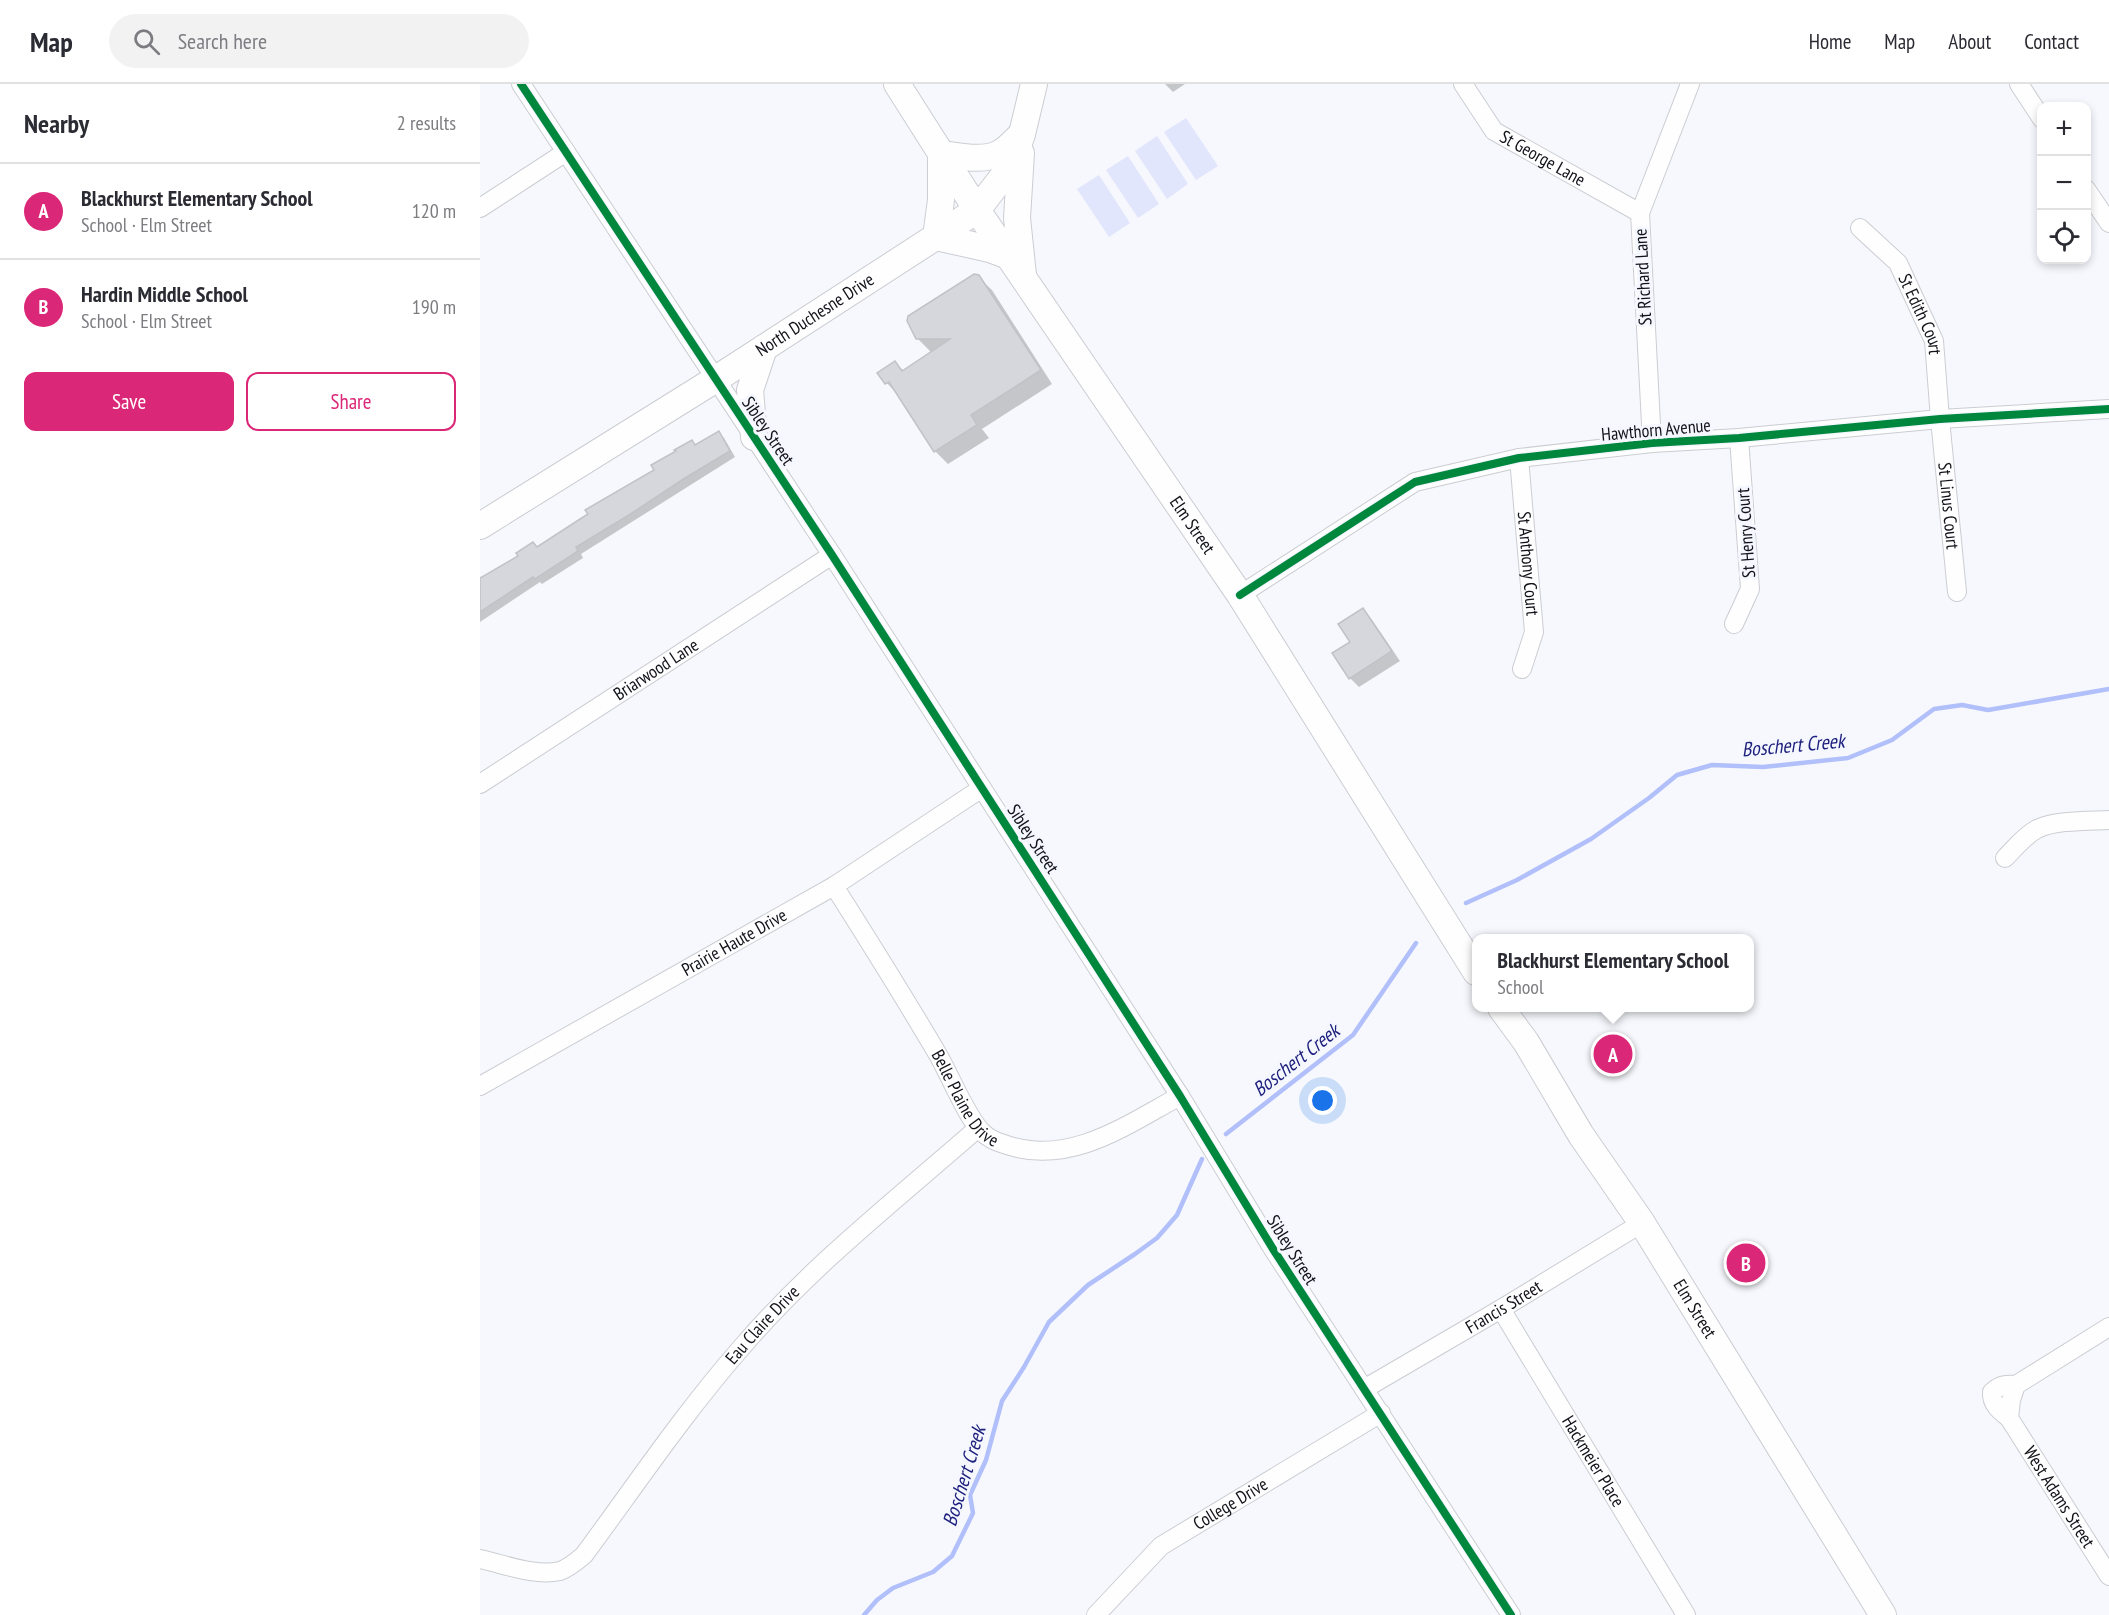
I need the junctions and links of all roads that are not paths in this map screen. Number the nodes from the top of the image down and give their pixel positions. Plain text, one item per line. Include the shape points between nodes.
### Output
1 (521, 84) edge
2 (897, 84) edge
3 (1034, 84) edge
4 (1463, 84) edge
5 (1690, 84) edge
6 (2019, 84) edge
7 (2037, 111) edge
8 (1022, 134) junction
9 (566, 152) junction
10 (941, 154) junction
11 (2091, 197) edge
12 (480, 207) edge
13 (977, 210) junction
14 (1640, 213) junction
15 (2109, 224) edge
16 (1860, 228) dead end
17 (936, 237) junction
18 (1009, 256) junction
19 (1024, 278) junction
20 (764, 348) junction
21 (716, 379) junction
22 (2109, 409) edge
23 (1940, 419) junction
24 (754, 437) junction
25 (1739, 438) junction
26 (1652, 443) junction
27 (1519, 458) junction
28 (480, 526) edge
29 (832, 555) junction
30 (1957, 592) dead end
31 (1240, 595) junction
32 (1734, 624) dead end
33 (1522, 669) dead end
34 (480, 784) edge
35 (982, 788) junction
36 (2109, 820) edge
37 (2005, 858) dead end
38 (834, 886) junction
39 (1472, 966) edge
40 (1504, 1012) edge
41 (480, 1086) edge
42 (1180, 1096) junction
43 (978, 1128) junction
44 (1642, 1223) junction
45 (1501, 1309) junction
46 (2109, 1326) edge
47 (1364, 1389) junction
48 (1381, 1413) junction
49 (480, 1559) edge
50 (2109, 1576) edge
51 (1877, 1613) edge
52 (1096, 1615) edge
53 (1511, 1615) edge
54 (1686, 1615) edge

1 - 9 street, Sibley Street
2 - 10 main road, Elm Street
3 - 8 main road, North Duchesne Drive
4 - 14 street, St George Lane via 1494,131
5 - 14 street, St Richard Lane
6 - 7 street
8 - 10 main road via 1000,153 987,157
8 - 13 main road, North Duchesne Drive via 1011,166
8 - 19 main road via 1017,218
9 - 12 street
9 - 21 street, Sibley Street
10 - 13 main road, Elm Street
10 - 17 main road
11 - 15 street
13 - 17 main road, North Duchesne Drive
13 - 18 main road, Elm Street
14 - 26 street, St Richard Lane
16 - 23 street, St Edith Court via 1898,263 1935,341
17 - 18 main road
17 - 20 main road, North Duchesne Drive
18 - 19 main road, Elm Street
19 - 31 main road, Elm Street
20 - 21 main road, North Duchesne Drive
20 - 24 main road via 750,390
21 - 24 street, Sibley Street
21 - 28 main road, North Duchesne Drive
22 - 23 street, Hawthorn Avenue
23 - 25 street, Hawthorn Avenue
23 - 30 street, St Linus Court
24 - 29 street, Sibley Street
25 - 26 street, Hawthorn Avenue
25 - 32 street, St Henry Court via 1750,589
26 - 27 street, Hawthorn Avenue
27 - 31 street, Hawthorn Avenue via 1415,482
27 - 33 street, St Anthony Court via 1534,632
29 - 34 street, Briarwood Lane
29 - 35 street, Sibley Street
31 - 39 main road, Elm Street
35 - 38 street, Prairie Haute Drive
35 - 42 street, Sibley Street
36 - 37 street via 2049,825 2024,839
38 - 41 street, Prairie Haute Drive
38 - 43 street, Belle Plaine Drive via 898,987
40 - 44 main road, Elm Street
42 - 43 street, Belle Plaine Drive via 1115,1131 1062,1150 1018,1148 992,1139
42 - 47 street, Sibley Street
43 - 49 street, Eau Claire Drive via 817,1269 749,1339 709,1386 584,1555 562,1570 548,1572
44 - 45 street, Francis Street
44 - 51 main road, Elm Street
45 - 47 street, Francis Street
45 - 54 street, Hackmeier Place
46 - 50 street, West Adams Street via 2016,1385 2009,1418
47 - 48 street, Sibley Street
48 - 52 street, College Drive via 1161,1546
48 - 53 street, Sibley Street

